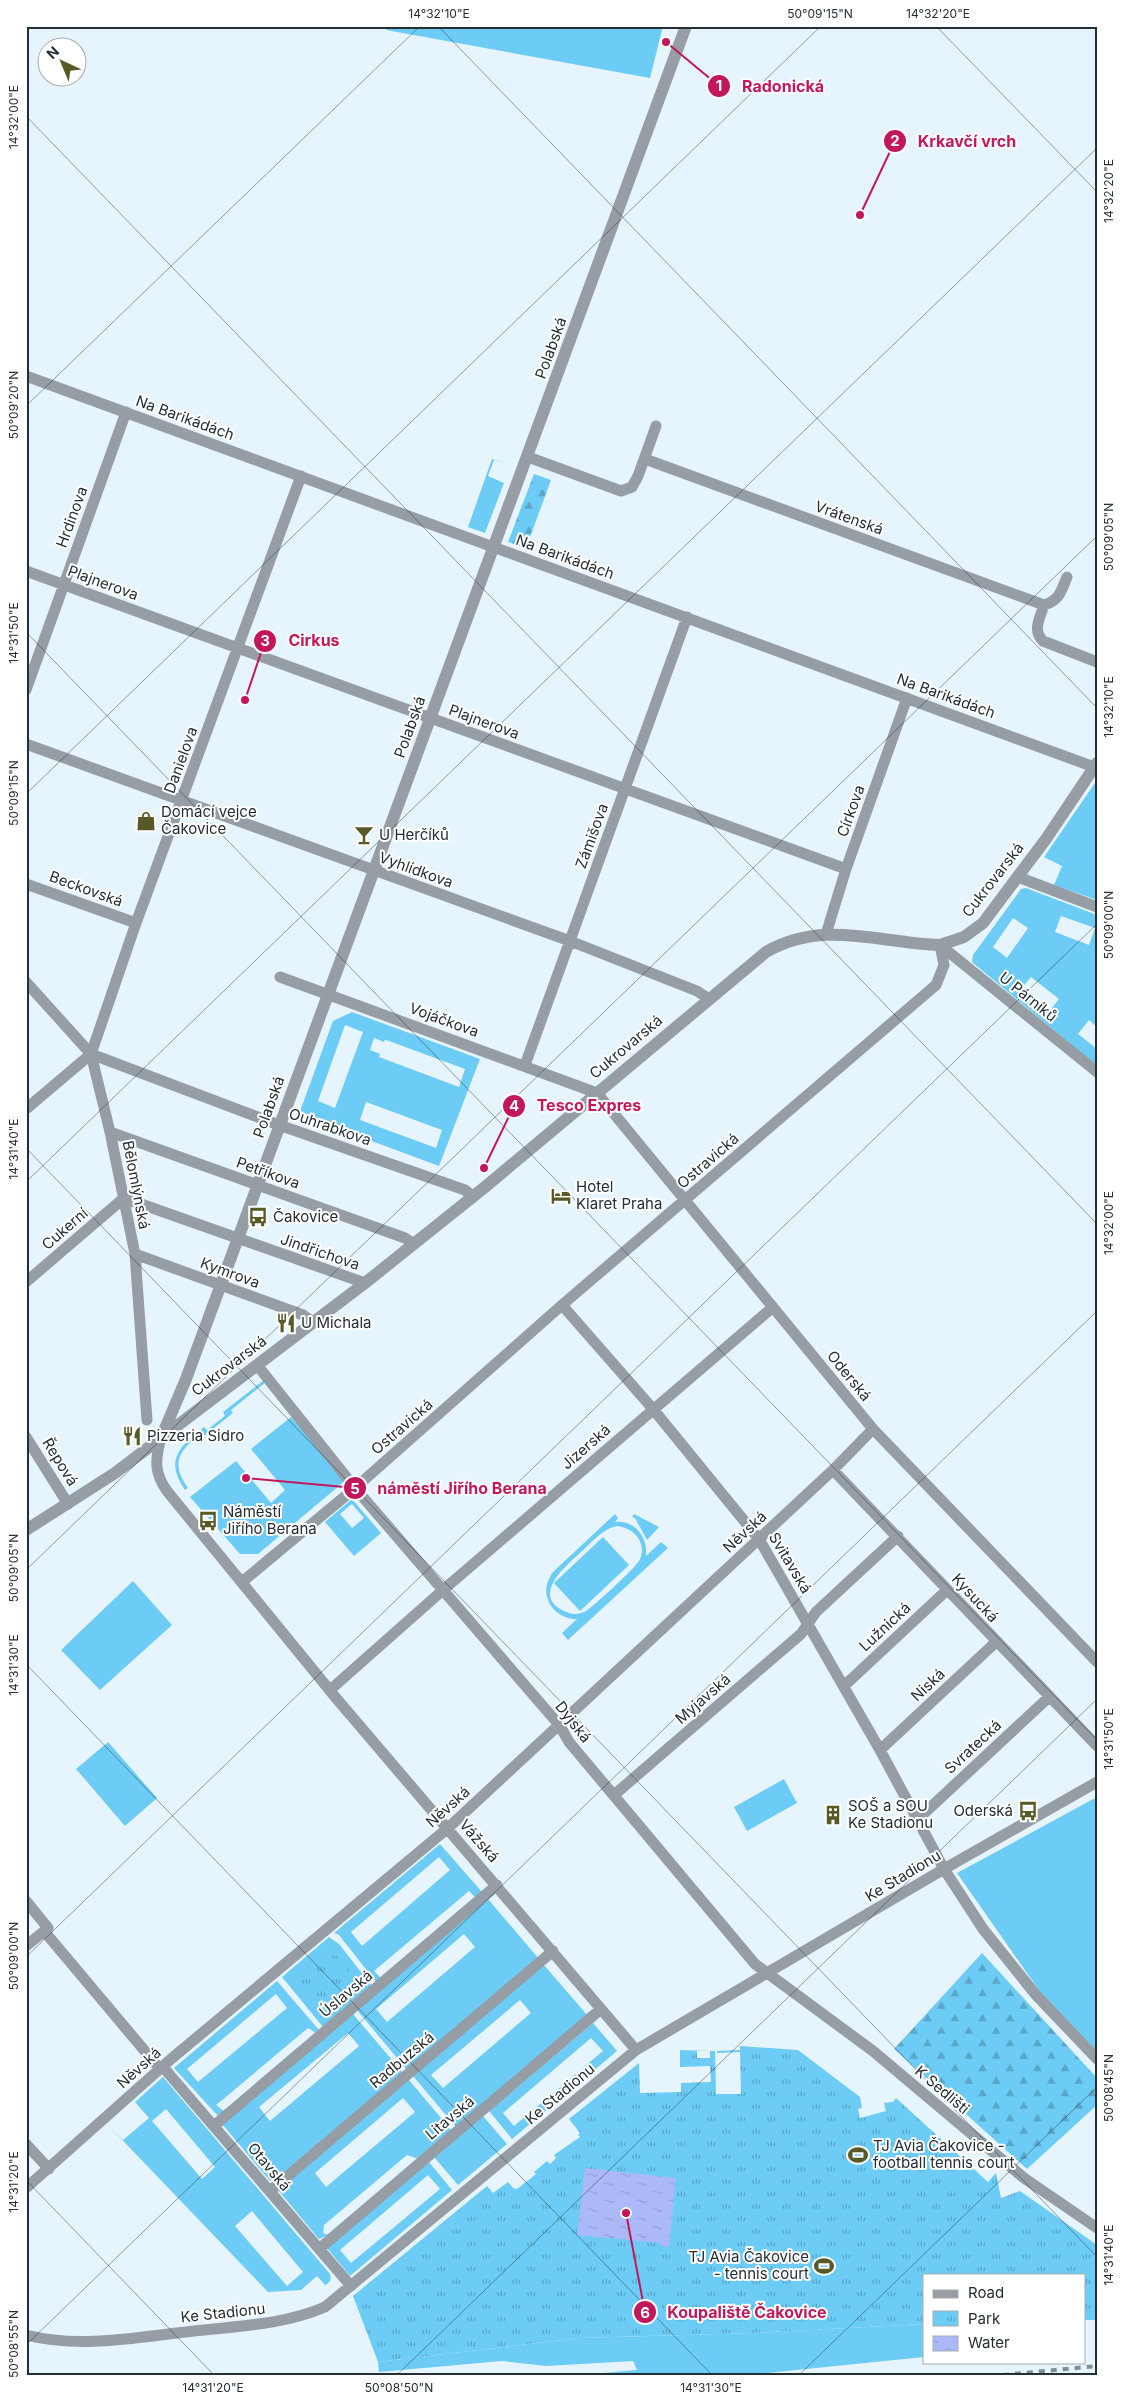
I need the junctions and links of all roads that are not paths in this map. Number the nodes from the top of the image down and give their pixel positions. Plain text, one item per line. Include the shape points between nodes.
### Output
1 (686, 26) edge
2 (26, 376) edge
3 (126, 412) junction
4 (656, 426) dead end
5 (528, 457) junction
6 (645, 459) junction
7 (301, 476) junction
8 (494, 547) junction
9 (26, 571) edge
10 (1067, 577) dead end
11 (63, 585) junction
12 (1044, 605) junction
13 (686, 617) junction
14 (237, 648) junction
15 (1097, 662) edge
16 (26, 690) edge
17 (907, 698) junction
18 (430, 719) junction
19 (26, 744) edge
20 (1096, 765) edge
21 (625, 788) junction
22 (182, 800) junction
23 (846, 869) junction
24 (374, 871) junction
25 (1018, 877) junction
26 (26, 884) edge
27 (1097, 907) edge
28 (136, 923) junction
29 (826, 934) junction
30 (570, 941) junction
31 (940, 945) junction
32 (280, 977) dead end
33 (26, 982) edge
34 (328, 994) junction
35 (708, 999) junction
36 (91, 1054) junction
37 (525, 1065) junction
38 (1097, 1072) edge
39 (597, 1093) junction
40 (26, 1110) edge
41 (280, 1125) junction
42 (110, 1132) junction
43 (257, 1184) junction
44 (473, 1197) junction
45 (124, 1198) junction
46 (684, 1200) junction
47 (237, 1239) junction
48 (414, 1244) junction
49 (135, 1254) junction
50 (26, 1282) edge
51 (366, 1283) junction
52 (220, 1285) junction
53 (562, 1305) junction
54 (773, 1308) junction
55 (313, 1322) junction
56 (257, 1365) junction
57 (653, 1409) junction
58 (147, 1420) dead end
59 (873, 1430) junction
60 (26, 1437) edge
61 (161, 1438) junction
62 (833, 1470) junction
63 (355, 1488) junction
64 (68, 1504) junction
65 (26, 1530) edge
66 (898, 1536) junction
67 (759, 1539) junction
68 (242, 1582) junction
69 (443, 1590) junction
70 (947, 1590) junction
71 (808, 1622) junction
72 (996, 1642) junction
73 (1097, 1662) edge
74 (844, 1686) junction
75 (330, 1690) junction
76 (1049, 1697) junction
77 (560, 1726) junction
78 (1097, 1746) edge
79 (880, 1750) junction
80 (1097, 1782) edge
81 (614, 1795) junction
82 (918, 1819) junction
83 (448, 1828) junction
84 (944, 1868) junction
85 (497, 1885) junction
86 (26, 1901) edge
87 (46, 1929) junction
88 (26, 1946) edge
89 (554, 1952) junction
90 (767, 1974) junction
91 (601, 2009) junction
92 (636, 2050) junction
93 (1097, 2059) edge
94 (162, 2068) junction
95 (215, 2125) junction
96 (26, 2144) edge
97 (48, 2169) junction
98 (26, 2188) edge
99 (270, 2191) junction
100 (1097, 2228) edge
101 (319, 2249) junction
102 (352, 2286) junction
103 (26, 2335) edge

1 - 5 street, Polabská
2 - 3 street, Na Barikádách
3 - 7 street, Na Barikádách
3 - 11 street, Hrdinova
4 - 6 street
5 - 6 street via 621,491 632,487
5 - 8 street, Polabská
6 - 12 street, Vrátenská
7 - 8 street, Na Barikádách
7 - 14 street, Danielova
8 - 13 street, Na Barikádách
8 - 18 street, Polabská
9 - 11 street, Plajnerova
10 - 12 street via 1059,597
11 - 14 street, Plajnerova
11 - 16 street, Hrdinova
12 - 15 street via 1036,630 1038,637 1043,642
13 - 17 street, Na Barikádách
13 - 21 street, Zámišova
14 - 18 street, Plajnerova
14 - 22 street, Danielova
17 - 20 street, Na Barikádách
17 - 23 street, Církova
18 - 21 street, Plajnerova
18 - 24 street, Polabská
19 - 22 street, Vyhlídkova
20 - 25 street, Cukrovarská
21 - 23 street, Plajnerova
21 - 30 street, Zámišova
22 - 24 street, Vyhlídkova
22 - 28 street, Danielova
23 - 29 street, Církova
24 - 30 street, Vyhlídkova
24 - 34 street, Polabská
25 - 27 street
25 - 31 street, Cukrovarská via 983,923 964,937
26 - 28 street, Beckovská
28 - 36 street, Danielova
29 - 31 street, Cukrovarská via 856,934
29 - 35 street, Cukrovarská via 777,946
30 - 35 street, Vyhlídkova via 697,991
30 - 37 street, Zámišova
31 - 38 street, U Párníků
31 - 46 street, Ostravická via 944,965 936,985
32 - 34 street, Vojáčkova
33 - 36 street, Bělomlýnská
34 - 37 street, Vojáčkova
34 - 41 street, Polabská
35 - 39 street, Cukrovarská
36 - 40 street
36 - 41 street, Ouhrabkova
36 - 42 street, Bělomlýnská
37 - 39 street, Vojáčkova
39 - 44 street, Cukrovarská
39 - 46 street, Oderská
41 - 43 street, Polabská
41 - 44 street, Ouhrabkova via 465,1190
42 - 43 street, Petříkova
42 - 45 street, Bělomlýnská
43 - 47 street, Polabská
43 - 48 street, Petříkova
44 - 48 street, Cukrovarská
45 - 47 street, Jindřichova
45 - 49 street, Bělomlýnská
45 - 50 street, Cukerní
46 - 53 street, Ostravická
46 - 54 street, Oderská
47 - 51 street, Jindřichova
47 - 52 street, Polabská
48 - 51 street, Cukrovarská
49 - 52 street, Kymrova
49 - 58 street, Bělomlýnská
51 - 55 street, Cukrovarská
52 - 55 street, Kymrova via 303,1315
52 - 61 street, Polabská
53 - 57 street, Svitavská
53 - 63 street, Ostravická
54 - 57 street, Jizerská
54 - 59 street, Oderská
55 - 56 street, Cukrovarská
56 - 61 street, Cukrovarská
56 - 63 street
57 - 67 street, Svitavská
57 - 69 street, Jizerská
59 - 62 street, Něvská
59 - 73 street, Oderská
60 - 64 street, Řepová
61 - 64 street, Cukrovarská
61 - 68 street via 155,1464 160,1482
62 - 66 street, Kysucká
62 - 67 street, Něvská
63 - 68 street
63 - 69 street, Dyjská
64 - 65 street, Cukrovarská
66 - 70 street, Kysucká
66 - 71 street, Myjavská
67 - 71 street, Svitavská
67 - 77 street, Něvská
68 - 75 street, Vážská
69 - 75 street, Jizerská
69 - 77 street, Dyjská
70 - 72 street, Kysucká
70 - 74 street, Lužnická
71 - 74 street, Svitavská
71 - 81 street, Myjavská via 801,1634
72 - 76 street, Kysucká
72 - 79 street, Niská
74 - 79 street, Svitavská
75 - 83 street, Vážská
76 - 78 street, Kysucká
76 - 82 street, Svratecká
77 - 81 street, Dyjská via 569,1742
77 - 83 street, Něvská
79 - 82 street, Svitavská
80 - 84 street, Ke Stadionu
81 - 90 street, Dyjská via 755,1964
82 - 84 street, Svitavská
83 - 85 street, Vážská
83 - 94 street, Něvská
84 - 90 street, Ke Stadionu
84 - 93 street, Svitavská via 983,1929 1036,1995
85 - 89 street, Vážská
85 - 95 street, Úslavská
86 - 87 street, Otavská
87 - 88 street
87 - 94 street, Otavská
89 - 91 street, Vážská
89 - 99 street, Radbuzská
90 - 92 street, Ke Stadionu
90 - 100 street, K Sedlišti via 873,2051 1024,2178
91 - 92 street, Vážská
91 - 101 street, Litavská
92 - 102 street, Ke Stadionu
94 - 95 street, Otavská
94 - 97 street, Něvská
95 - 99 street, Otavská
96 - 97 street
97 - 98 street, Něvská
99 - 101 street, Otavská
101 - 102 street, Otavská
102 - 103 street, Ke Stadionu via 325,2307 290,2320 89,2342 66,2342

